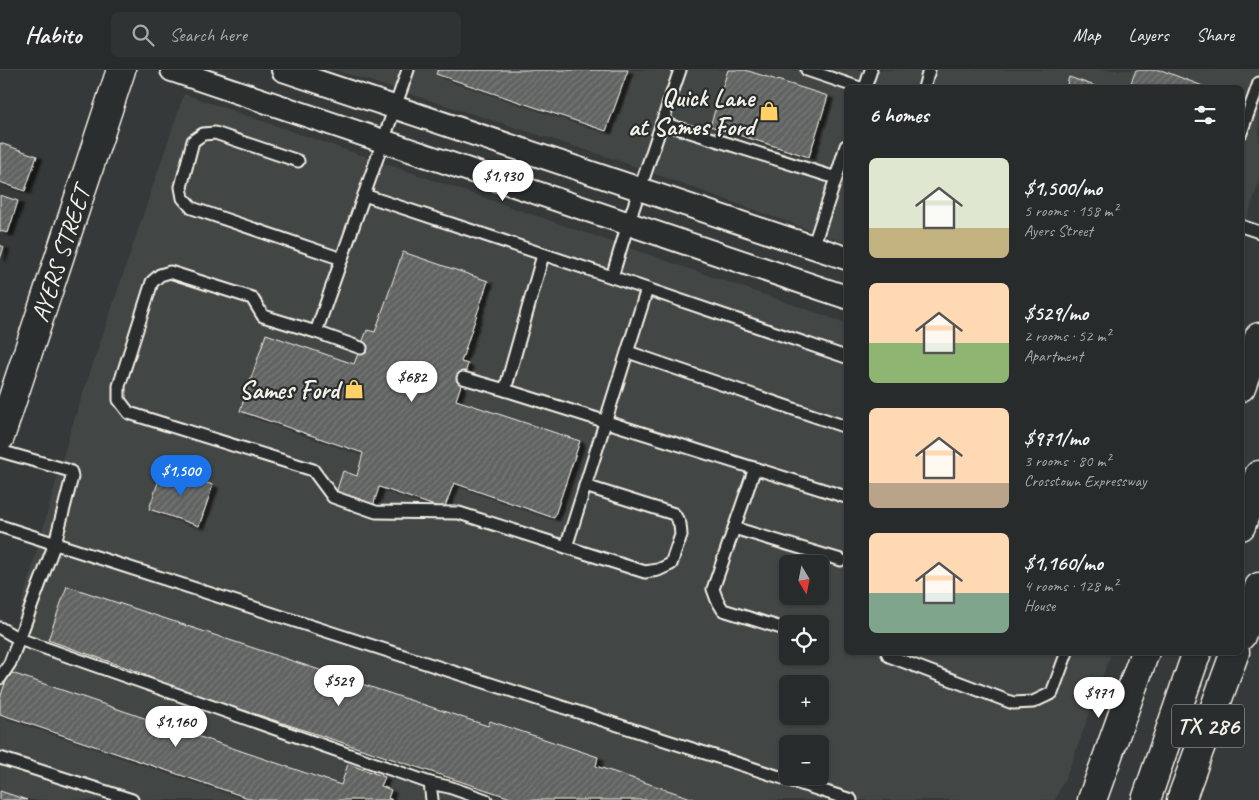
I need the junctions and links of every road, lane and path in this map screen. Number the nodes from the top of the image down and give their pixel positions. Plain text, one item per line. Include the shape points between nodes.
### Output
1 (121, 70) edge
2 (172, 70) edge
3 (283, 70) edge
4 (408, 70) edge
5 (680, 70) edge
6 (806, 70) edge
7 (871, 70) edge
8 (930, 70) edge
9 (1259, 83) edge
10 (851, 85) edge
11 (867, 85) edge
12 (925, 85) edge
13 (395, 108) junction
14 (662, 123) junction
15 (1244, 124) edge
16 (383, 141) junction
17 (844, 152) edge
18 (298, 161) dead end
19 (836, 178) junction
20 (640, 189) junction
21 (364, 195) junction
22 (628, 224) junction
23 (1244, 227) edge
24 (1259, 232) edge
25 (813, 247) junction
26 (543, 254) junction
27 (844, 257) edge
28 (342, 259) junction
29 (612, 278) junction
30 (647, 289) junction
31 (844, 297) edge
32 (316, 332) junction
33 (1259, 337) edge
34 (360, 348) dead end
35 (628, 352) junction
36 (844, 356) edge
37 (464, 378) dead end
38 (1244, 380) edge
39 (505, 390) junction
40 (606, 422) junction
41 (844, 426) edge
42 (0, 437) edge
43 (0, 451) edge
44 (754, 468) junction
45 (1259, 475) edge
46 (585, 486) junction
47 (844, 496) edge
48 (1244, 518) edge
49 (0, 526) edge
50 (734, 528) junction
51 (55, 543) junction
52 (566, 547) junction
53 (841, 560) dead end
54 (1259, 587) edge
55 (779, 627) edge
56 (0, 628) edge
57 (1244, 628) edge
58 (20, 639) junction
59 (888, 655) edge
60 (1065, 655) edge
61 (1144, 655) edge
62 (1196, 655) edge
63 (1234, 655) edge
64 (0, 678) edge
65 (0, 758) edge
66 (430, 783) junction
67 (132, 800) edge
68 (432, 800) edge
69 (486, 800) edge
70 (851, 800) edge
71 (1092, 800) edge
72 (1146, 800) edge
73 (1181, 800) edge

1 - 42 main road, AYERS STREET
2 - 16 street
3 - 13 street
4 - 13 lane
5 - 14 lane
6 - 10 lane
7 - 11 lane
8 - 12 lane
9 - 15 lane
13 - 16 lane
13 - 20 street
14 - 19 lane
14 - 20 lane
16 - 21 lane
16 - 22 street
17 - 19 lane
18 - 28 lane via 215,133 203,134 193,141 181,187 183,198 192,208
19 - 25 lane
20 - 22 lane
20 - 25 street
21 - 26 lane
21 - 28 lane
22 - 29 lane
22 - 31 street
23 - 24 lane
25 - 27 street
26 - 29 lane
26 - 39 lane
28 - 32 lane
29 - 30 lane
30 - 35 lane
30 - 36 lane
32 - 34 lane
32 - 52 lane via 263,316 252,298 170,272 160,274 152,282 119,386 120,400 129,413 313,470 333,497 376,512 459,513
33 - 38 main road
35 - 40 lane
35 - 41 lane
37 - 39 lane
39 - 40 lane
40 - 44 lane
40 - 46 lane
43 - 51 lane via 72,472
44 - 47 lane
44 - 50 lane
45 - 48 main road
46 - 52 lane
46 - 52 lane via 674,514 681,534 671,564 645,572
49 - 51 lane
50 - 53 lane
50 - 55 lane via 714,589 716,600 723,610
51 - 58 lane
51 - 70 lane
54 - 57 main road
56 - 58 lane
58 - 64 lane
58 - 66 lane
59 - 60 lane via 1013,703 1033,702 1052,693
61 - 71 main road
62 - 72 main road
63 - 73 main road, TX 286
65 - 67 lane
66 - 68 lane
66 - 69 lane

